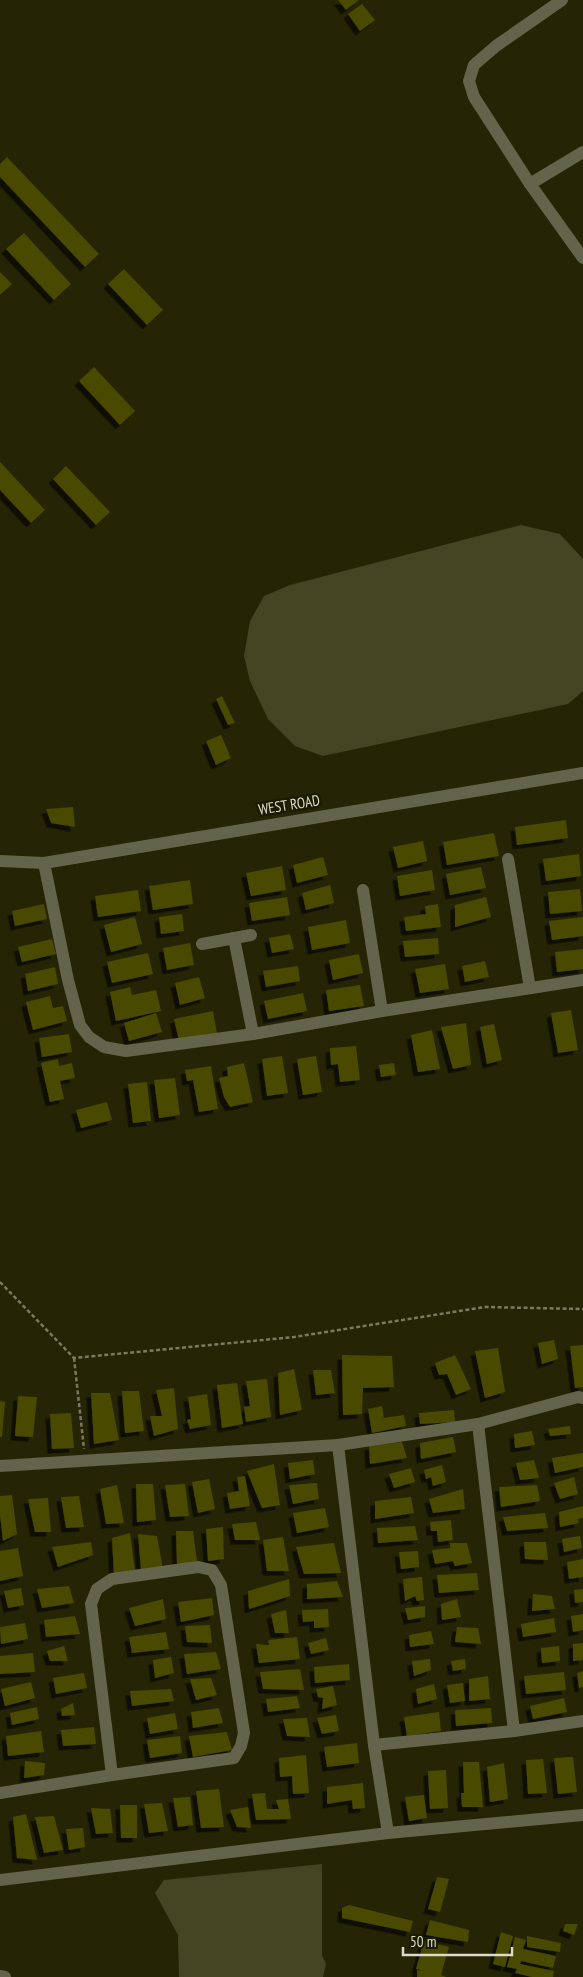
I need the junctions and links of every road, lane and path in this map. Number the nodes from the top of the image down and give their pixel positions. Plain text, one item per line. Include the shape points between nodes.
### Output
1 (562, 0) edge
2 (583, 152) edge
3 (530, 184) junction
4 (583, 258) edge
5 (583, 773) edge
6 (508, 859) dead end
7 (0, 861) edge
8 (44, 862) junction
9 (363, 890) dead end
10 (251, 935) dead end
11 (234, 938) junction
12 (202, 944) dead end
13 (583, 980) edge
14 (530, 988) junction
15 (382, 1010) junction
16 (253, 1034) junction
17 (0, 1282) edge
18 (583, 1309) edge
19 (74, 1358) junction
20 (583, 1398) edge
21 (478, 1424) junction
22 (338, 1445) junction
23 (85, 1460) junction
24 (0, 1466) edge
25 (583, 1720) edge
26 (514, 1731) junction
27 (374, 1746) junction
28 (112, 1775) junction
29 (0, 1793) edge
30 (583, 1815) edge
31 (388, 1833) junction
32 (0, 1880) edge
33 (0, 1976) edge
34 (5, 1977) edge

1 - 3 street via 485,56 474,66 469,81 474,98
2 - 3 street
3 - 4 street
5 - 8 street, WEST ROAD
6 - 14 street
7 - 8 street, WEST ROAD
8 - 16 street via 68,980 80,1025 89,1037 104,1047 126,1051
9 - 15 street
10 - 11 street
11 - 12 street
11 - 16 street
13 - 14 street
14 - 15 street
15 - 16 street
17 - 19 path
18 - 19 path via 485,1307 294,1337
19 - 23 path
20 - 21 street
21 - 22 street
21 - 26 street
22 - 23 street
22 - 27 street
23 - 24 street
25 - 26 street
26 - 27 street
27 - 31 street
28 - 28 street via 234,1758 241,1746 244,1733 221,1585 212,1570 198,1567 112,1580 97,1589 91,1604
28 - 29 street
30 - 31 street
31 - 32 street
33 - 34 street

